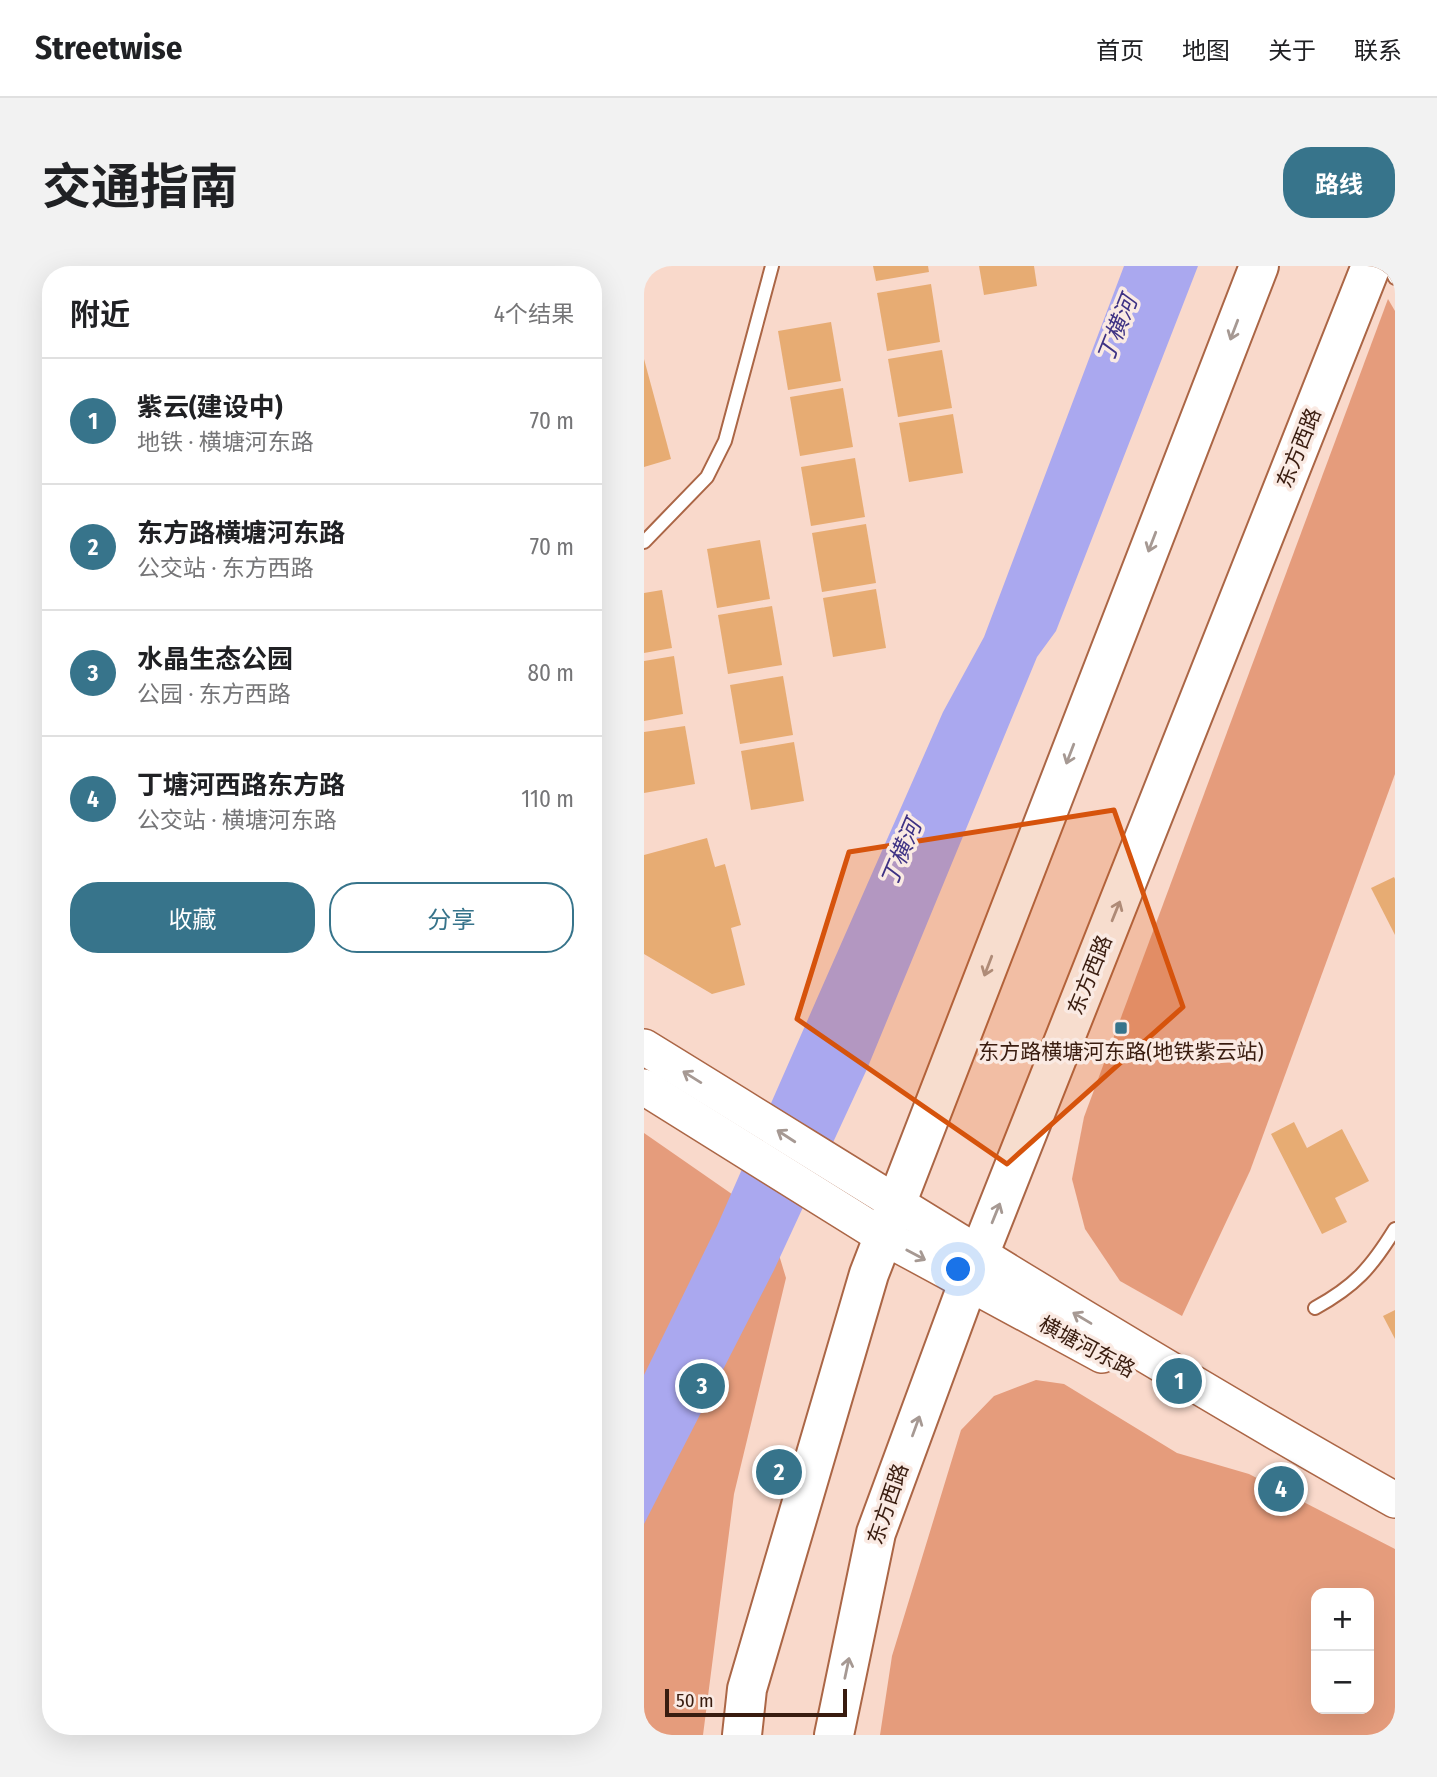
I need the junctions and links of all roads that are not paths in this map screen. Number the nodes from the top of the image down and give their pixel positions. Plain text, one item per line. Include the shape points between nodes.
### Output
1 (772, 266) edge
2 (1259, 266) edge
3 (1371, 266) edge
4 (1389, 266) edge
5 (1395, 278) edge
6 (644, 542) edge
7 (644, 1047) edge
8 (644, 1087) edge
9 (824, 1180) junction
10 (890, 1221) junction
11 (1395, 1229) edge
12 (974, 1269) junction
13 (1315, 1308) dead end
14 (1395, 1500) edge
15 (1395, 1520) edge
16 (742, 1735) edge
17 (834, 1735) edge

1 - 6 lane via 725,441 707,477
2 -> 10 main road
12 -> 3 main road, 东方西路
4 - 5 lane
9 -> 7 main road via 740,1106
8 - 9 main road via 726,1139
9 - 10 main road, 横塘河东路
10 - 12 main road, 横塘河东路
10 - 16 main road via 869,1274 747,1689
11 - 13 lane via 1371,1268
14 -> 12 main road, 横塘河东路
12 - 15 main road, 横塘河东路
17 -> 12 main road, 东方西路 via 876,1534

